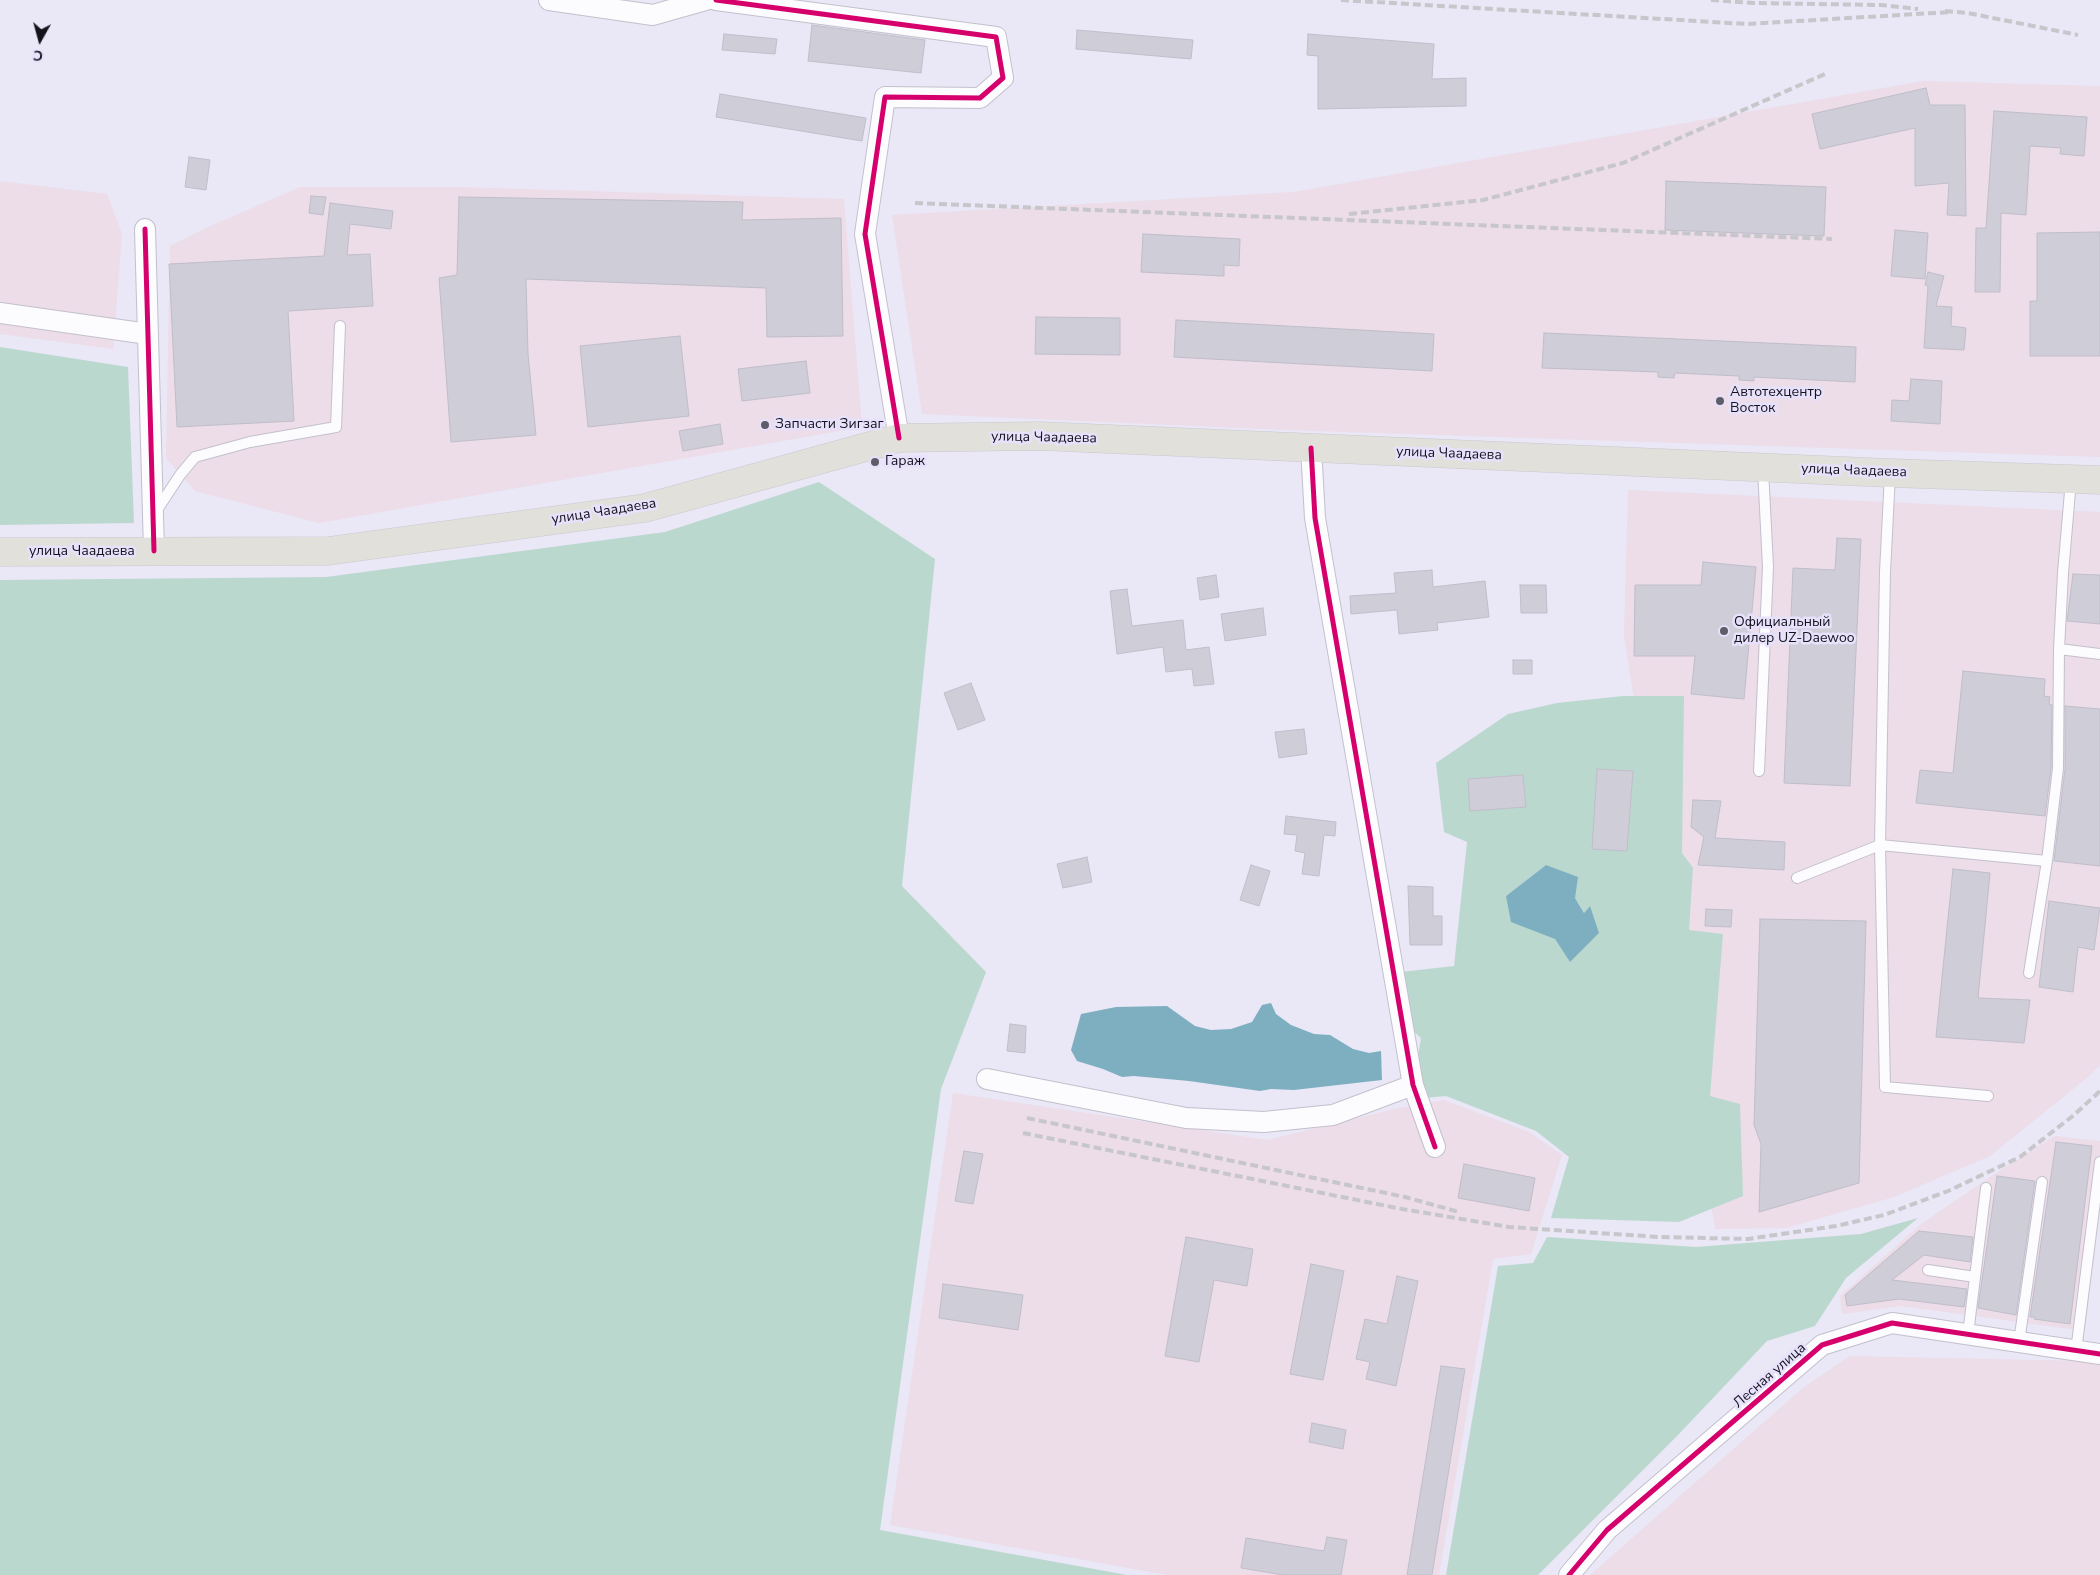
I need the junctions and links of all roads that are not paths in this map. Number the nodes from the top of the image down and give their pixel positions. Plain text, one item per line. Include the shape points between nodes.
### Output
1 (549, 0) edge
2 (706, 0) edge
3 (716, 0) edge
4 (145, 229) dead end
5 (0, 314) edge
6 (340, 326) dead end
7 (148, 334) junction
8 (899, 438) junction
9 (1311, 448) junction
10 (1763, 468) junction
11 (1890, 473) junction
12 (2071, 479) junction
13 (2100, 480) edge
14 (153, 517) junction
15 (154, 551) junction
16 (0, 552) edge
17 (2059, 649) junction
18 (2100, 654) edge
19 (1759, 771) dead end
20 (1880, 845) junction
21 (2047, 860) junction
22 (1797, 878) dead end
23 (2029, 973) dead end
24 (987, 1078) dead end
25 (1413, 1085) junction
26 (1988, 1096) dead end
27 (1435, 1147) dead end
28 (2100, 1162) edge
29 (2042, 1182) dead end
30 (1986, 1188) dead end
31 (1928, 1270) dead end
32 (1975, 1277) junction
33 (1968, 1334) junction
34 (2019, 1342) junction
35 (2076, 1351) junction
36 (2100, 1354) edge
37 (1569, 1575) edge

1 - 2 street via 653,15
3 - 8 street via 996,37 1003,78 980,98 885,97 866,234
4 - 7 street
5 - 7 street
6 - 14 lane via 336,426 250,442 195,457
7 - 14 street
8 - 9 main road, улица Чаадаева via 1040,436
8 - 15 main road, улица Чаадаева via 645,508 328,551
9 - 10 main road, улица Чаадаева
9 - 25 street via 1315,518
10 - 11 main road, улица Чаадаева
10 - 19 lane via 1768,567
11 - 12 main road, улица Чаадаева
11 - 20 lane
12 - 13 main road, улица Чаадаева
12 - 17 lane
14 - 15 street
15 - 16 main road, улица Чаадаева
17 - 18 lane
17 - 21 lane via 2058,768
20 - 21 lane
20 - 22 lane
20 - 26 lane via 1885,1088
21 - 23 lane
24 - 25 street via 1186,1118 1264,1122 1333,1115
25 - 27 street
28 - 35 lane
29 - 34 lane
30 - 32 lane
31 - 32 lane
32 - 33 lane
33 - 34 street, Лесная улица
33 - 37 street, Лесная улица via 1892,1323 1822,1345 1607,1530
34 - 35 street, Лесная улица
35 - 36 street, Лесная улица

